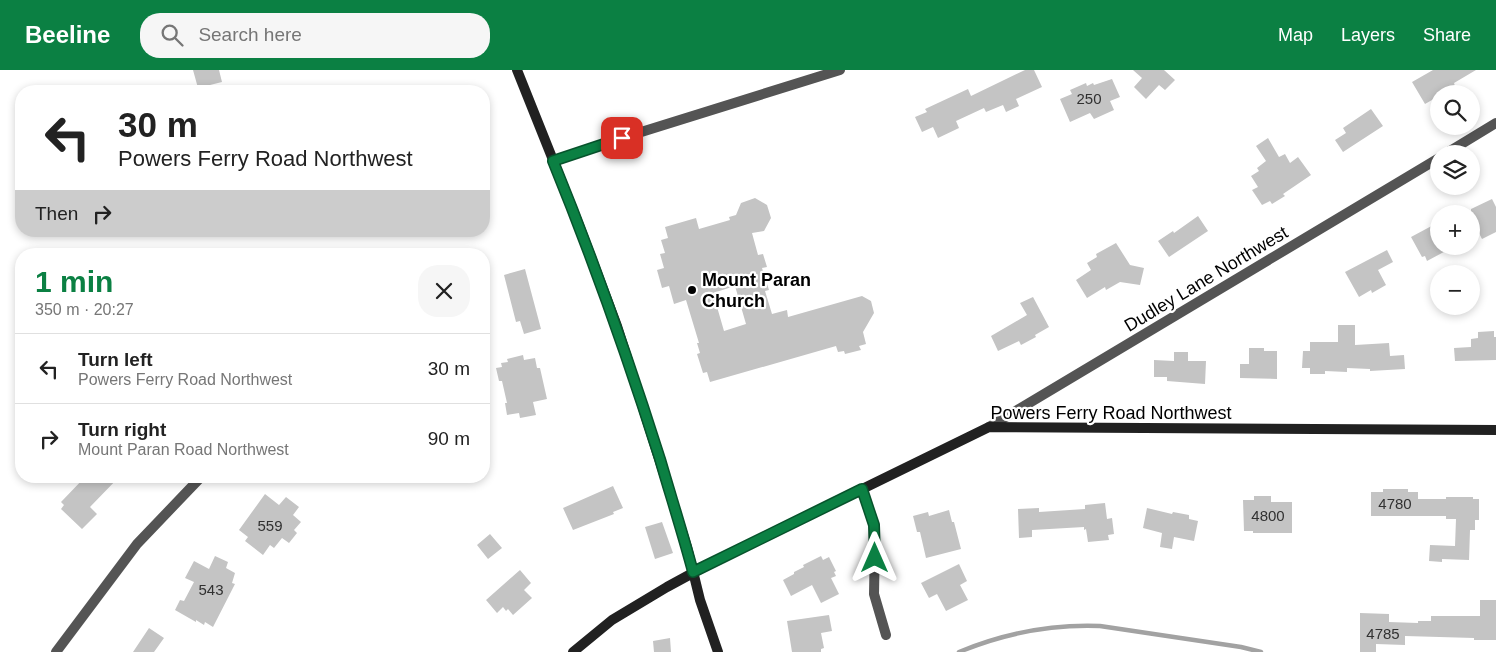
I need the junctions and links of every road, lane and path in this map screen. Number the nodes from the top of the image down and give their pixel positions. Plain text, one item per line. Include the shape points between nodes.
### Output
1 (517, 70) edge
2 (840, 70) edge
3 (1496, 123) edge
4 (1460, 145) edge
5 (553, 161) junction
6 (1430, 163) edge
7 (989, 426) junction
8 (1496, 430) edge
9 (195, 483) edge
10 (862, 489) junction
11 (693, 572) junction
12 (886, 635) dead end
13 (56, 652) edge
14 (573, 652) edge
15 (718, 652) edge

1 - 5 street
2 - 5 street
3 - 4 street
5 - 11 street via 617,326
6 - 7 street, Dudley Lane Northwest
7 - 8 street, Powers Ferry Road Northwest
7 - 10 street, Powers Ferry Road Northwest
9 - 13 street via 137,544
10 - 11 street, Powers Ferry Road Northwest
10 - 12 street via 874,525 874,594
11 - 14 street, Powers Ferry Road Northwest via 612,620
11 - 15 street

